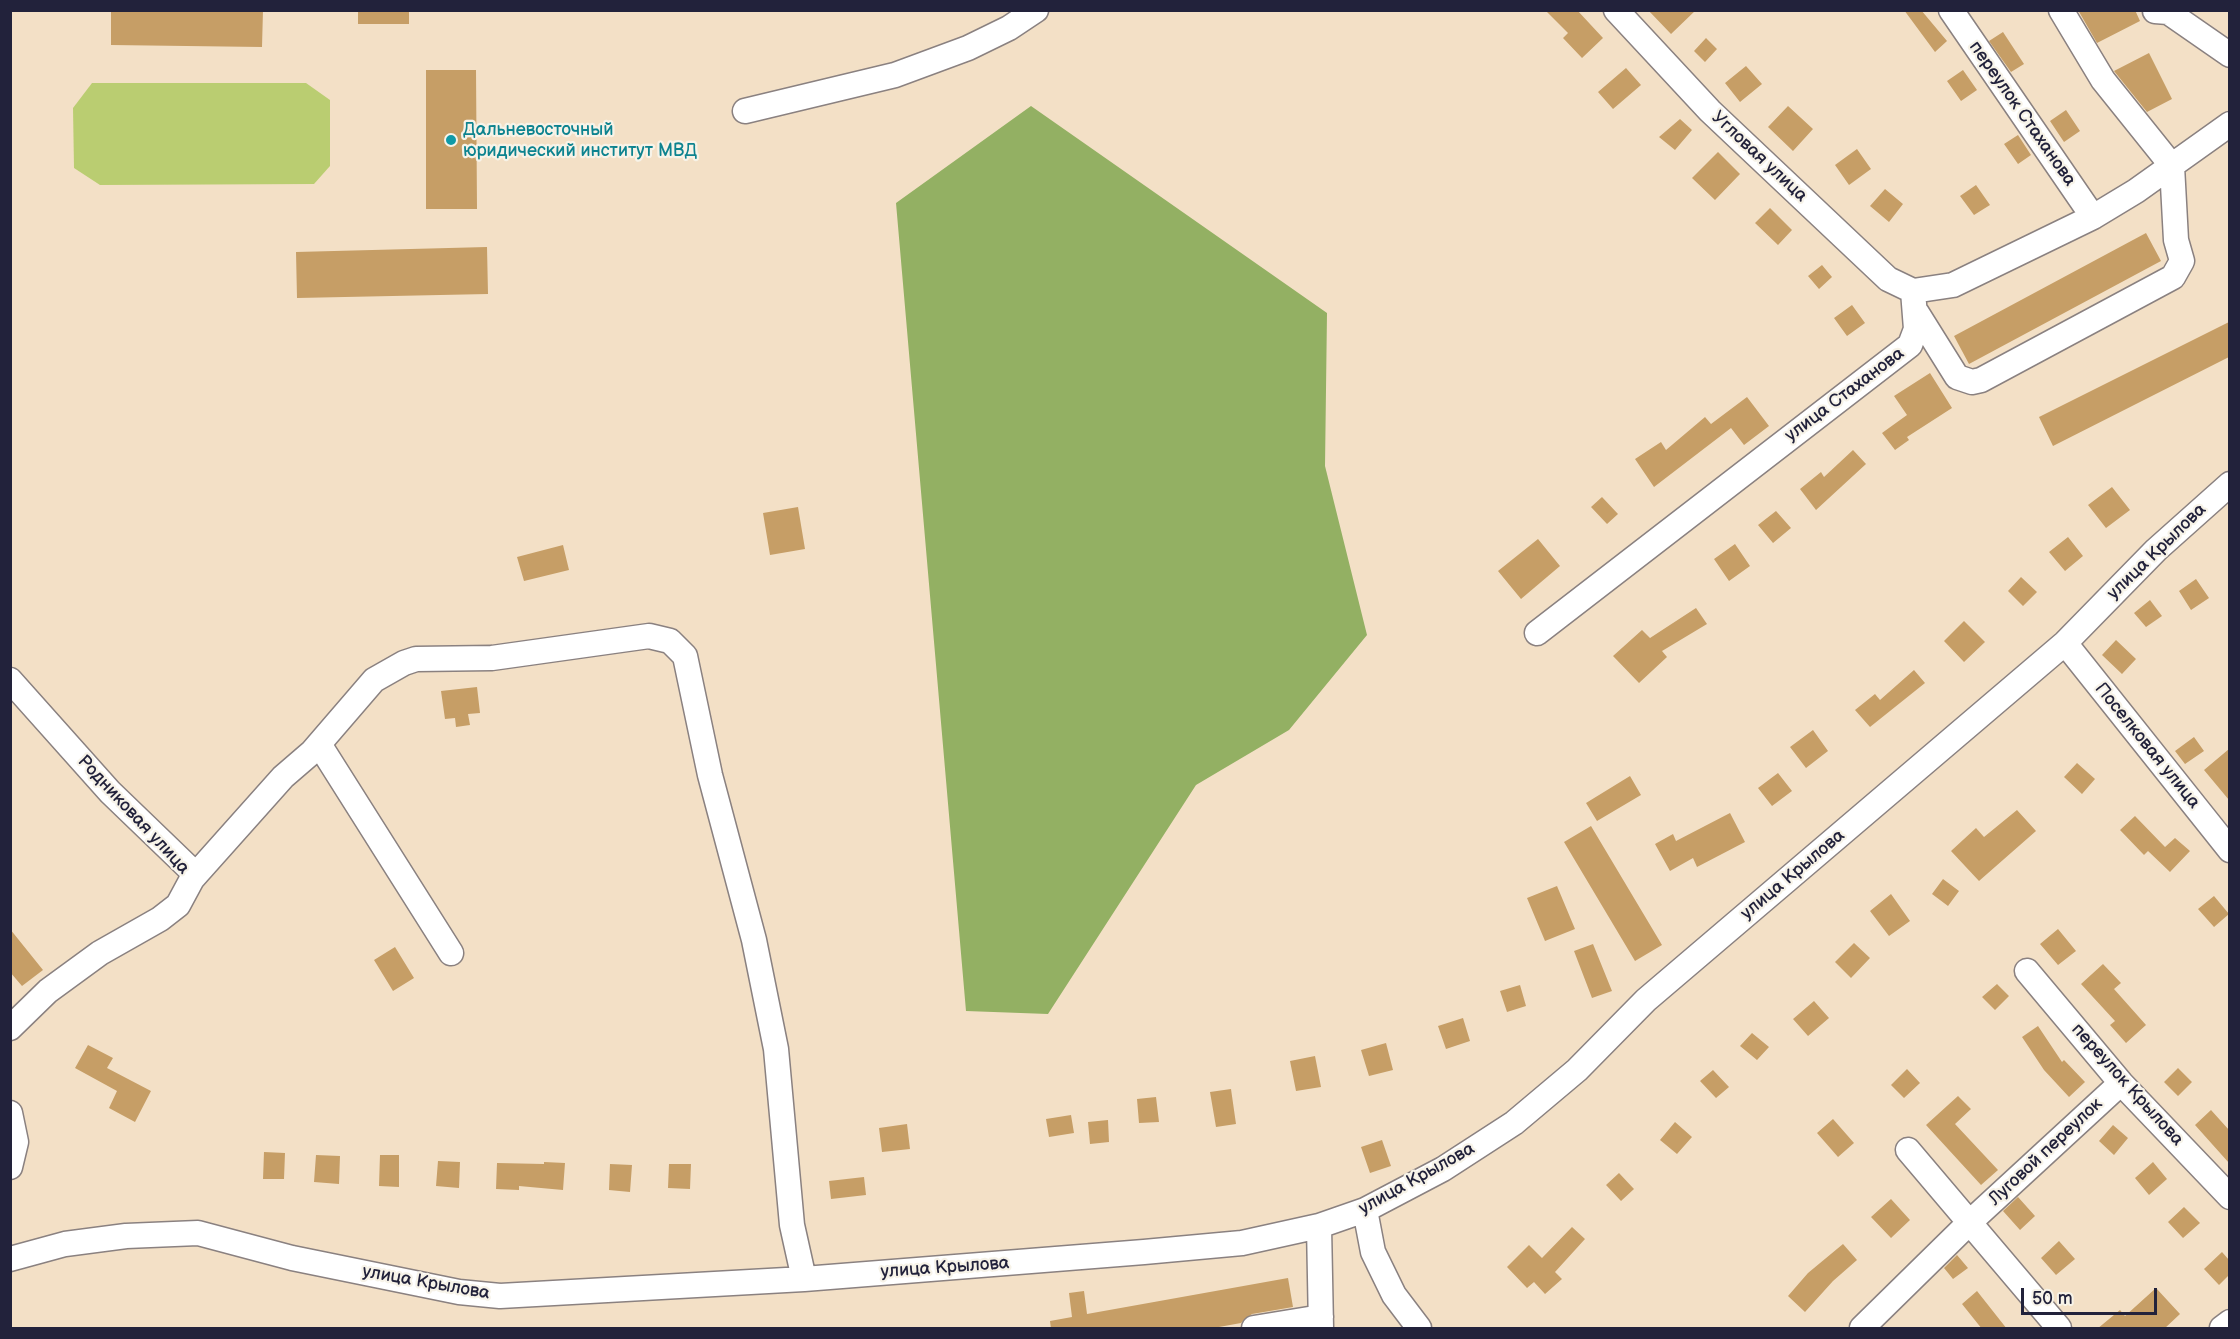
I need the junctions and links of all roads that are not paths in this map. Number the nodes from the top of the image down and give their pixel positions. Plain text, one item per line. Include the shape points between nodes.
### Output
1 (1036, 10) edge
2 (1616, 10) edge
3 (1951, 10) edge
4 (2061, 10) edge
5 (2155, 10) edge
6 (2229, 55) edge
7 (745, 111) dead end
8 (2226, 134) edge
9 (2172, 166) junction
10 (2093, 217) junction
11 (1915, 302) junction
12 (2229, 484) edge
13 (1537, 633) dead end
14 (2065, 643) junction
15 (10, 680) edge
16 (319, 744) junction
17 (2229, 850) edge
18 (192, 879) junction
19 (451, 953) dead end
20 (2028, 971) dead end
21 (10, 1028) edge
22 (2121, 1083) junction
23 (10, 1113) edge
24 (1908, 1150) dead end
25 (10, 1167) edge
26 (2229, 1197) edge
27 (1365, 1210) junction
28 (1970, 1222) junction
29 (1319, 1226) junction
30 (10, 1259) edge
31 (804, 1279) junction
32 (2229, 1322) edge
33 (1321, 1323) edge
34 (1254, 1329) edge
35 (1419, 1329) edge
36 (1862, 1329) edge
37 (2059, 1329) edge
38 (2222, 1329) edge

1 - 7 street via 968,48 895,75
2 - 11 street, Угловая улица via 1710,111
3 - 10 street, переулок Стаханова
4 - 9 street via 2103,80
5 - 6 street via 2168,12
8 - 9 street
9 - 10 street
9 - 11 street via 2176,240 2182,261 2173,277 1981,380 1972,382 1957,377
10 - 11 street
11 - 13 street, улица Стаханова via 1916,329 1910,345
12 - 14 street, улица Крылова via 2156,550
14 - 17 street, Поселковая улица
14 - 27 street, улица Крылова via 1646,1000 1577,1070 1514,1123 1443,1169
15 - 18 street, Родниковая улица via 110,792 191,870
16 - 18 street via 283,777
16 - 19 street
16 - 31 street via 374,680 416,659 492,658 649,636 670,641 679,648 685,656 710,776 754,940 776,1049 792,1225
18 - 21 street, Родниковая улица via 178,905 100,953 48,991
20 - 22 street, переулок Крылова
22 - 26 street, переулок Крылова
22 - 28 street, Луговой переулок
23 - 25 street via 16,1142
24 - 28 street
27 - 29 street, улица Крылова
27 - 35 street via 1373,1252 1394,1295
28 - 36 street, Луговой переулок
28 - 37 street
29 - 31 street, улица Крылова via 1242,1243
29 - 33 street
30 - 31 street, улица Крылова via 65,1244 198,1233 459,1292 500,1296
32 - 38 street
33 - 34 street

